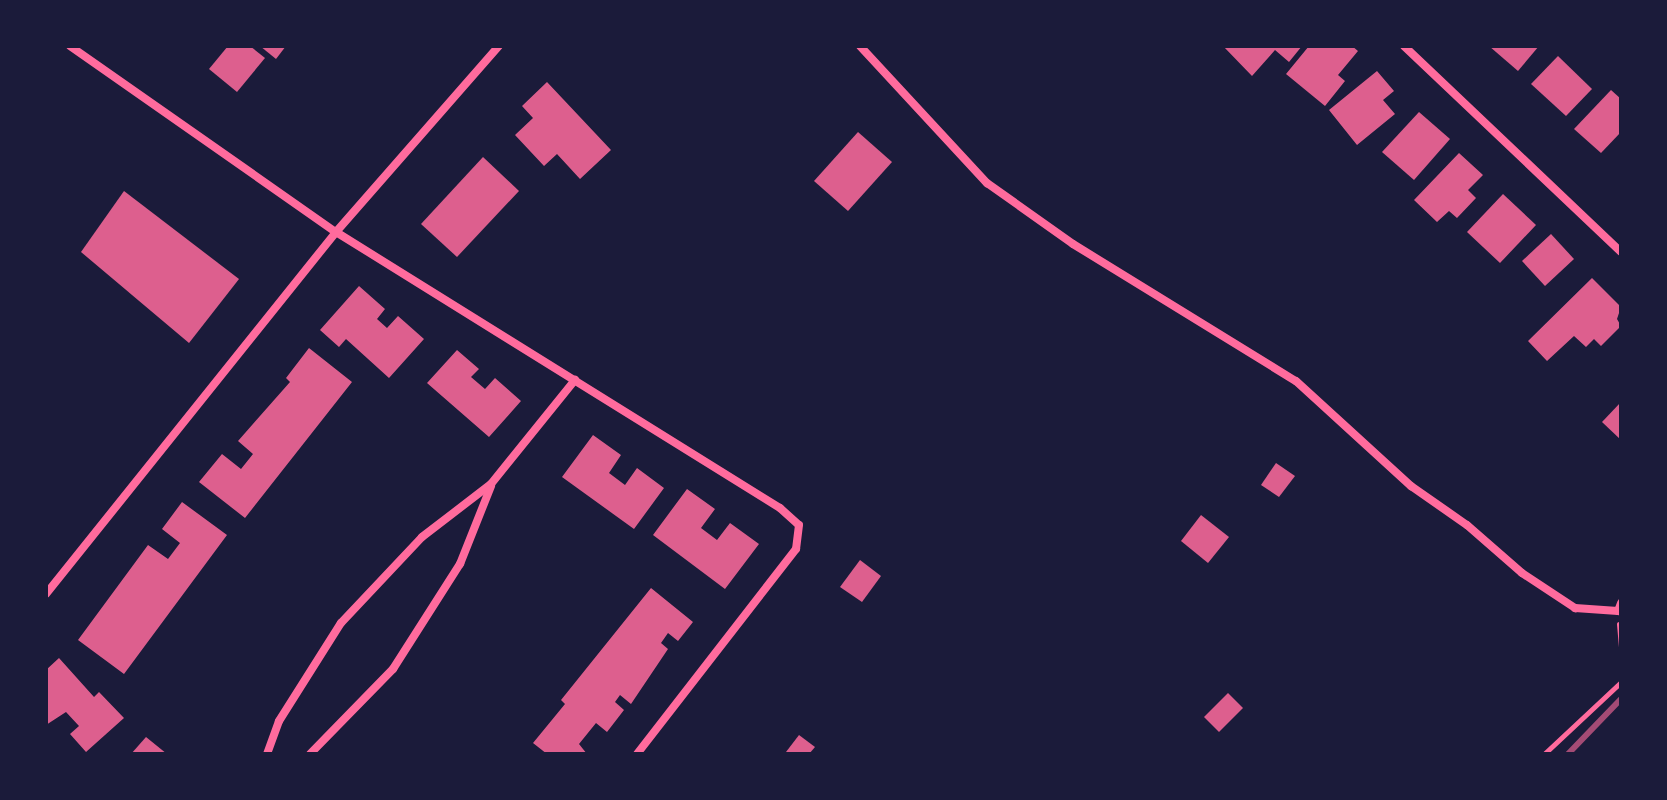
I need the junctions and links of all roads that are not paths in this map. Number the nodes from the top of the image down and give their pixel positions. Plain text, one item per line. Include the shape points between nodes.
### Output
1 (70, 46) edge
2 (499, 46) edge
3 (860, 46) edge
4 (1404, 46) edge
5 (336, 232) junction
6 (1621, 252) edge
7 (575, 380) junction
8 (491, 484) junction
9 (46, 594) edge
10 (1619, 607) edge
11 (267, 754) edge
12 (310, 754) edge
13 (637, 754) edge

1 - 5 street
2 - 5 street
3 - 10 street via 987,183 1073,244 1296,381 1411,486 1522,573 1575,608
4 - 6 street
5 - 7 street
5 - 9 street
7 - 8 street
7 - 13 street via 799,525 796,549
8 - 11 street via 422,537 341,623 279,721
8 - 12 street via 460,564 393,669

